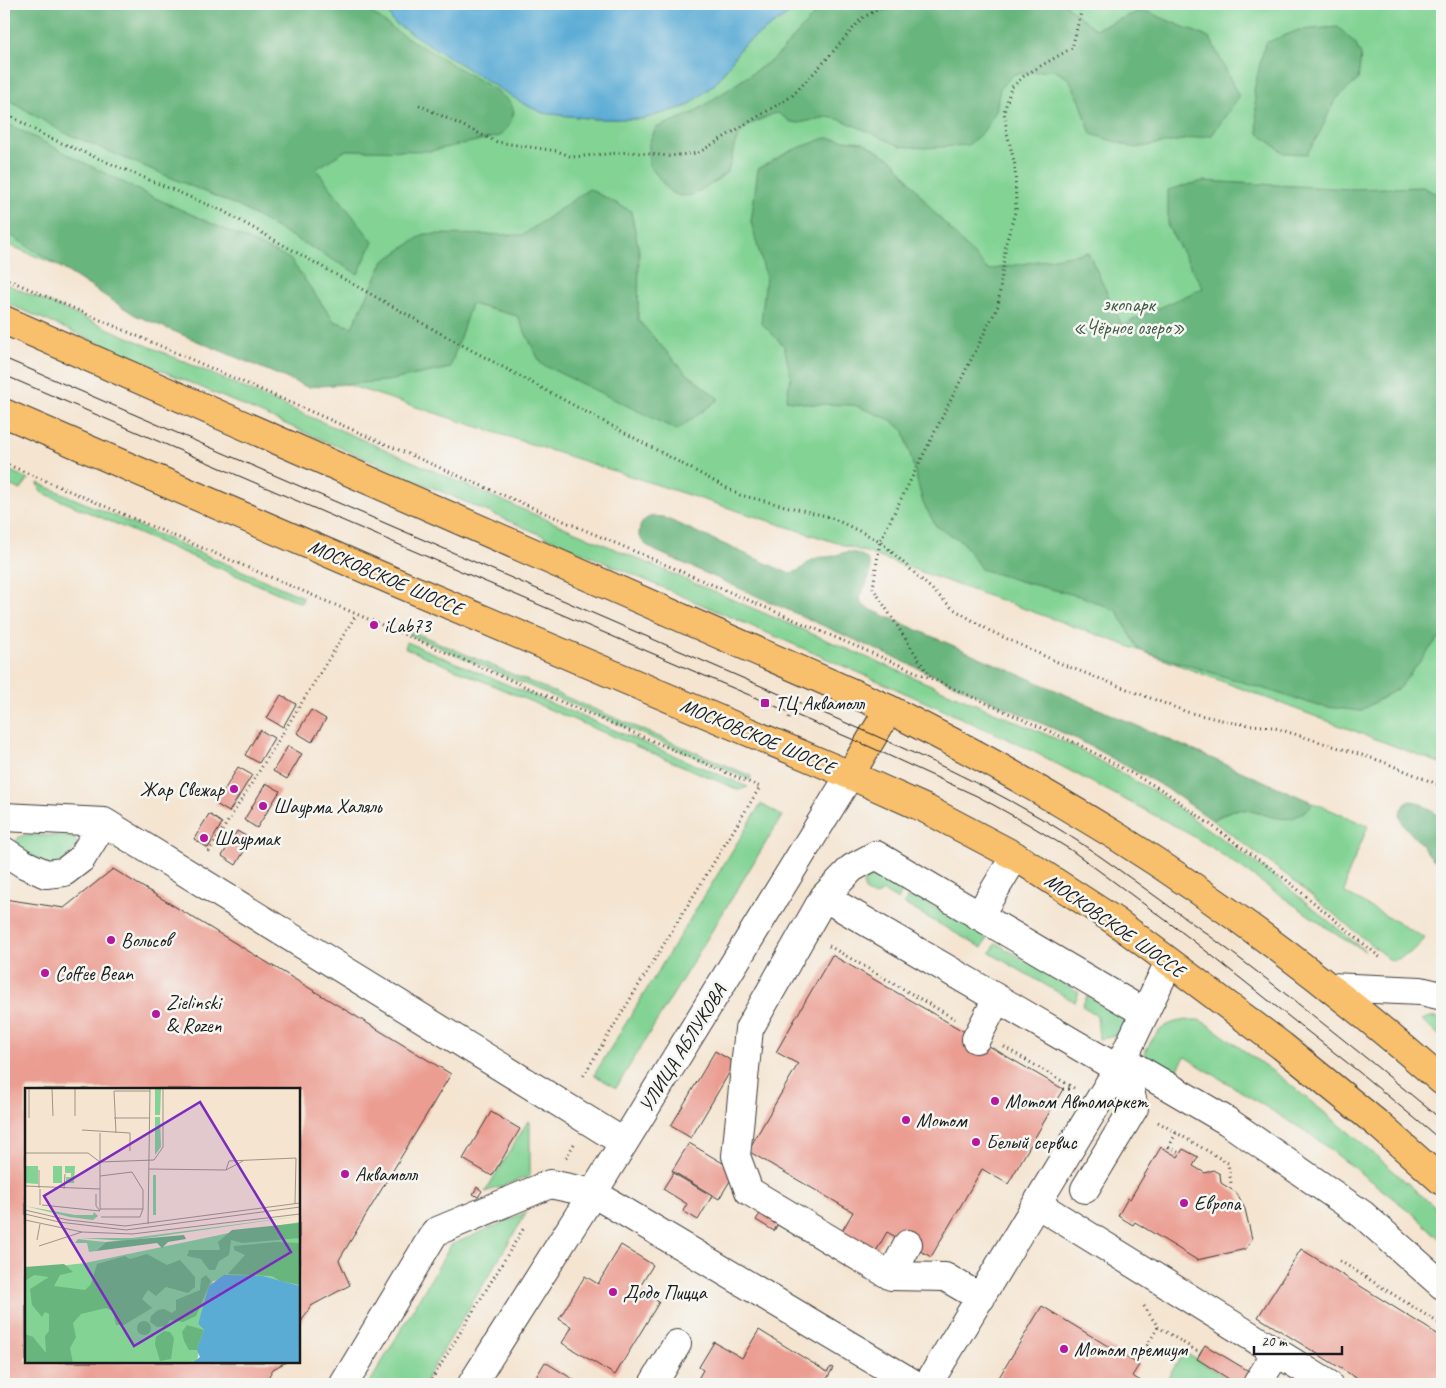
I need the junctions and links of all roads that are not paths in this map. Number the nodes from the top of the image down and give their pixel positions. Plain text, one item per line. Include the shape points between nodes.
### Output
1 (4, 320) edge
2 (4, 413) edge
3 (889, 710) junction
4 (850, 775) junction
5 (4, 817) edge
6 (104, 822) junction
7 (4, 851) edge
8 (1015, 856) junction
9 (824, 897) junction
10 (979, 916) junction
11 (1169, 962) junction
12 (1330, 987) junction
13 (1442, 996) edge
14 (997, 999) junction
15 (1145, 1013) junction
16 (976, 1039) dead end
17 (1121, 1065) junction
18 (1442, 1081) edge
19 (624, 1142) junction
20 (1442, 1181) edge
21 (1085, 1189) dead end
22 (592, 1192) junction
23 (1037, 1204) junction
24 (908, 1244) dead end
25 (891, 1276) junction
26 (1442, 1285) edge
27 (981, 1298) junction
28 (677, 1344) dead end
29 (1277, 1352) junction
30 (344, 1384) edge
31 (472, 1384) edge
32 (653, 1384) edge
33 (914, 1384) edge
34 (928, 1384) edge
35 (1257, 1384) edge
36 (1328, 1384) edge

1 - 3 main road
2 - 4 main road, МОСКОВСКОЕ ШОССЕ
3 - 4 main road, УЛИЦА АБЛУКОВА
3 - 12 main road via 1005,770 1117,837 1226,909
4 - 8 main road, МОСКОВСКОЕ ШОССЕ via 926,809
4 - 19 street, УЛИЦА АБЛУКОВА
5 - 6 street
6 - 7 street via 82,859 64,872 46,874
6 - 19 street
8 - 10 street
8 - 11 main road, МОСКОВСКОЕ ШОССЕ via 1115,921
9 - 10 street via 852,868 876,855
9 - 14 street
9 - 25 street via 749,1028 736,1156 749,1191
10 - 15 street
11 - 15 street
11 - 20 main road, МОСКОВСКОЕ ШОССЕ via 1282,1046
12 - 13 street via 1420,991
12 - 18 main road
14 - 16 street
14 - 17 street
15 - 17 street
17 - 21 street via 1134,1108
17 - 23 street
17 - 26 street via 1227,1121 1362,1214
19 - 22 street, УЛИЦА АБЛУКОВА
22 - 30 street via 550,1184 435,1232
22 - 31 street, УЛИЦА АБЛУКОВА
22 - 33 street
23 - 27 street
23 - 29 street
24 - 25 street
25 - 27 street via 945,1277
27 - 34 street
28 - 32 street
29 - 35 street
29 - 36 street

